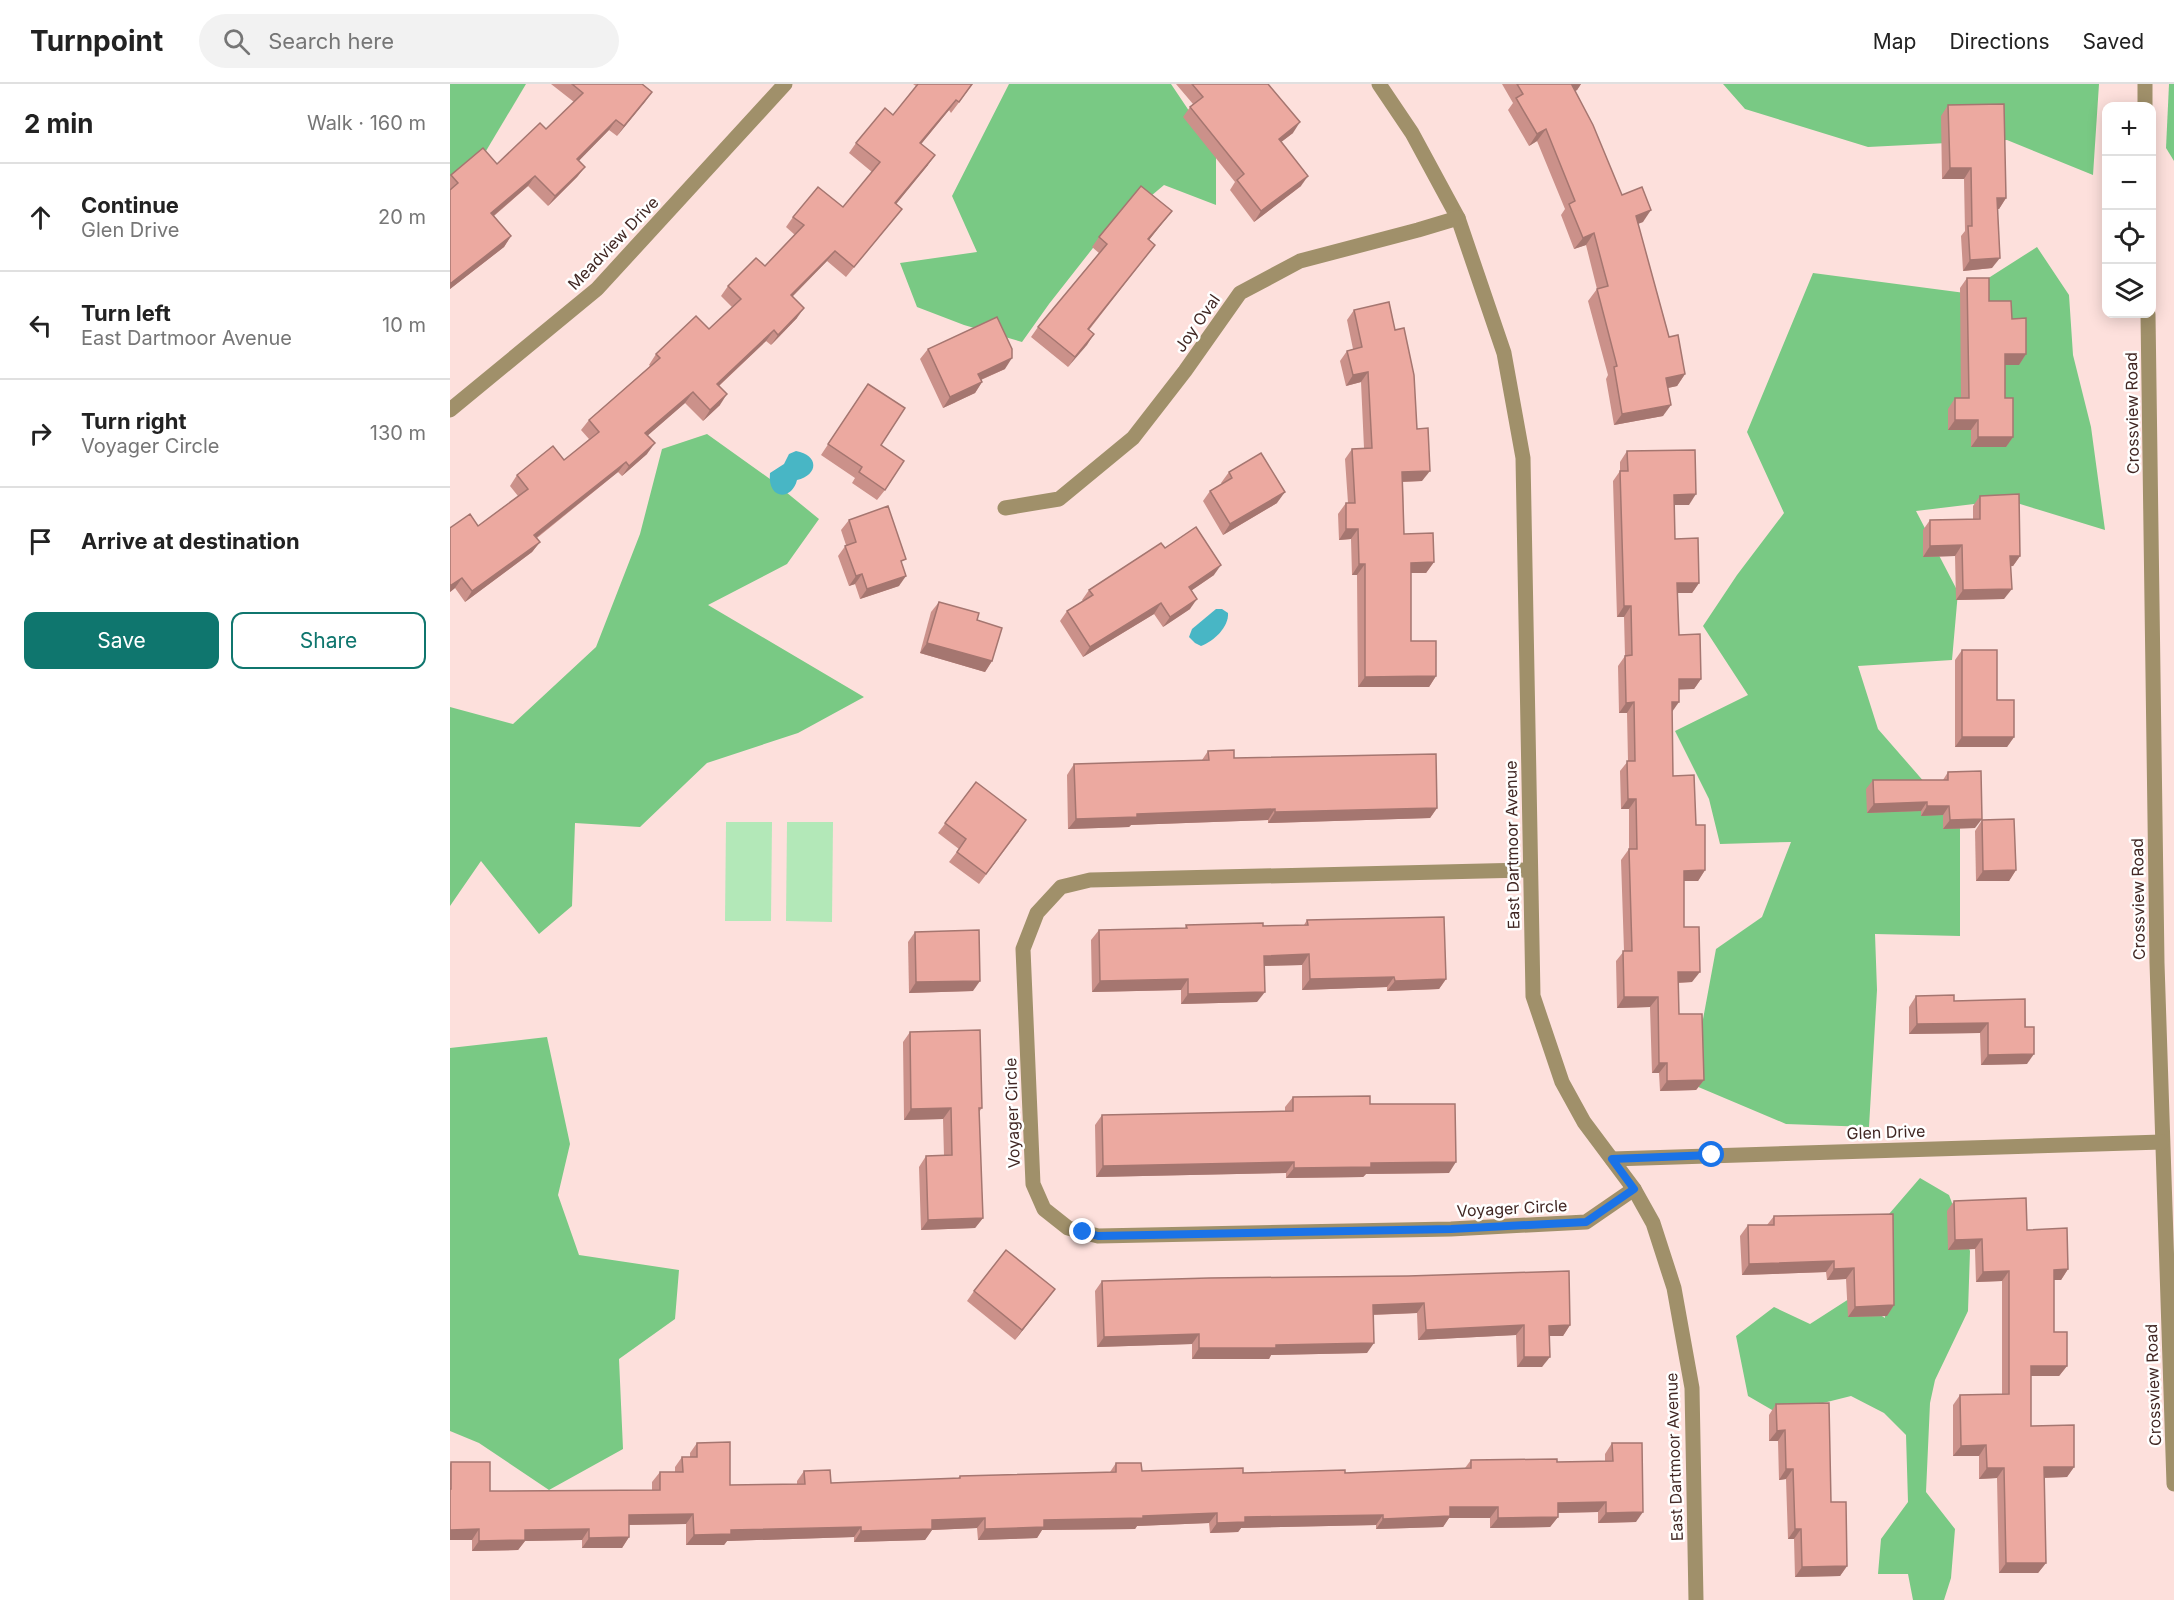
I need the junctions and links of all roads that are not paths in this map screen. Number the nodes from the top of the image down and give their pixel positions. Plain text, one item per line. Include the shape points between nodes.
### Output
1 (785, 84) edge
2 (1379, 84) edge
3 (2145, 84) edge
4 (2145, 102) edge
5 (1458, 218) junction
6 (2148, 318) edge
7 (450, 410) edge
8 (1005, 507) dead end
9 (1530, 870) junction
10 (2163, 1142) junction
11 (1612, 1159) junction
12 (1634, 1189) junction
13 (2174, 1484) edge
14 (1696, 1600) edge

1 - 7 street, Meadview Drive via 597,289
2 - 5 street, East Dartmoor Avenue via 1412,133
3 - 4 street
5 - 8 street, Joy Oval via 1300,261 1240,293 1133,438 1059,499
5 - 9 street, East Dartmoor Avenue via 1504,352 1523,458
6 - 10 street, Crossview Road
9 - 11 street, East Dartmoor Avenue via 1533,996 1562,1082 1584,1122
9 - 12 street, Voyager Circle via 1090,880 1061,887 1037,913 1023,949 1033,1184 1044,1209 1068,1228 1098,1236 1451,1229 1586,1222
10 - 11 street, Glen Drive
10 - 13 street, Crossview Road
11 - 12 street, East Dartmoor Avenue
12 - 14 street, East Dartmoor Avenue via 1653,1223 1674,1288 1692,1388

